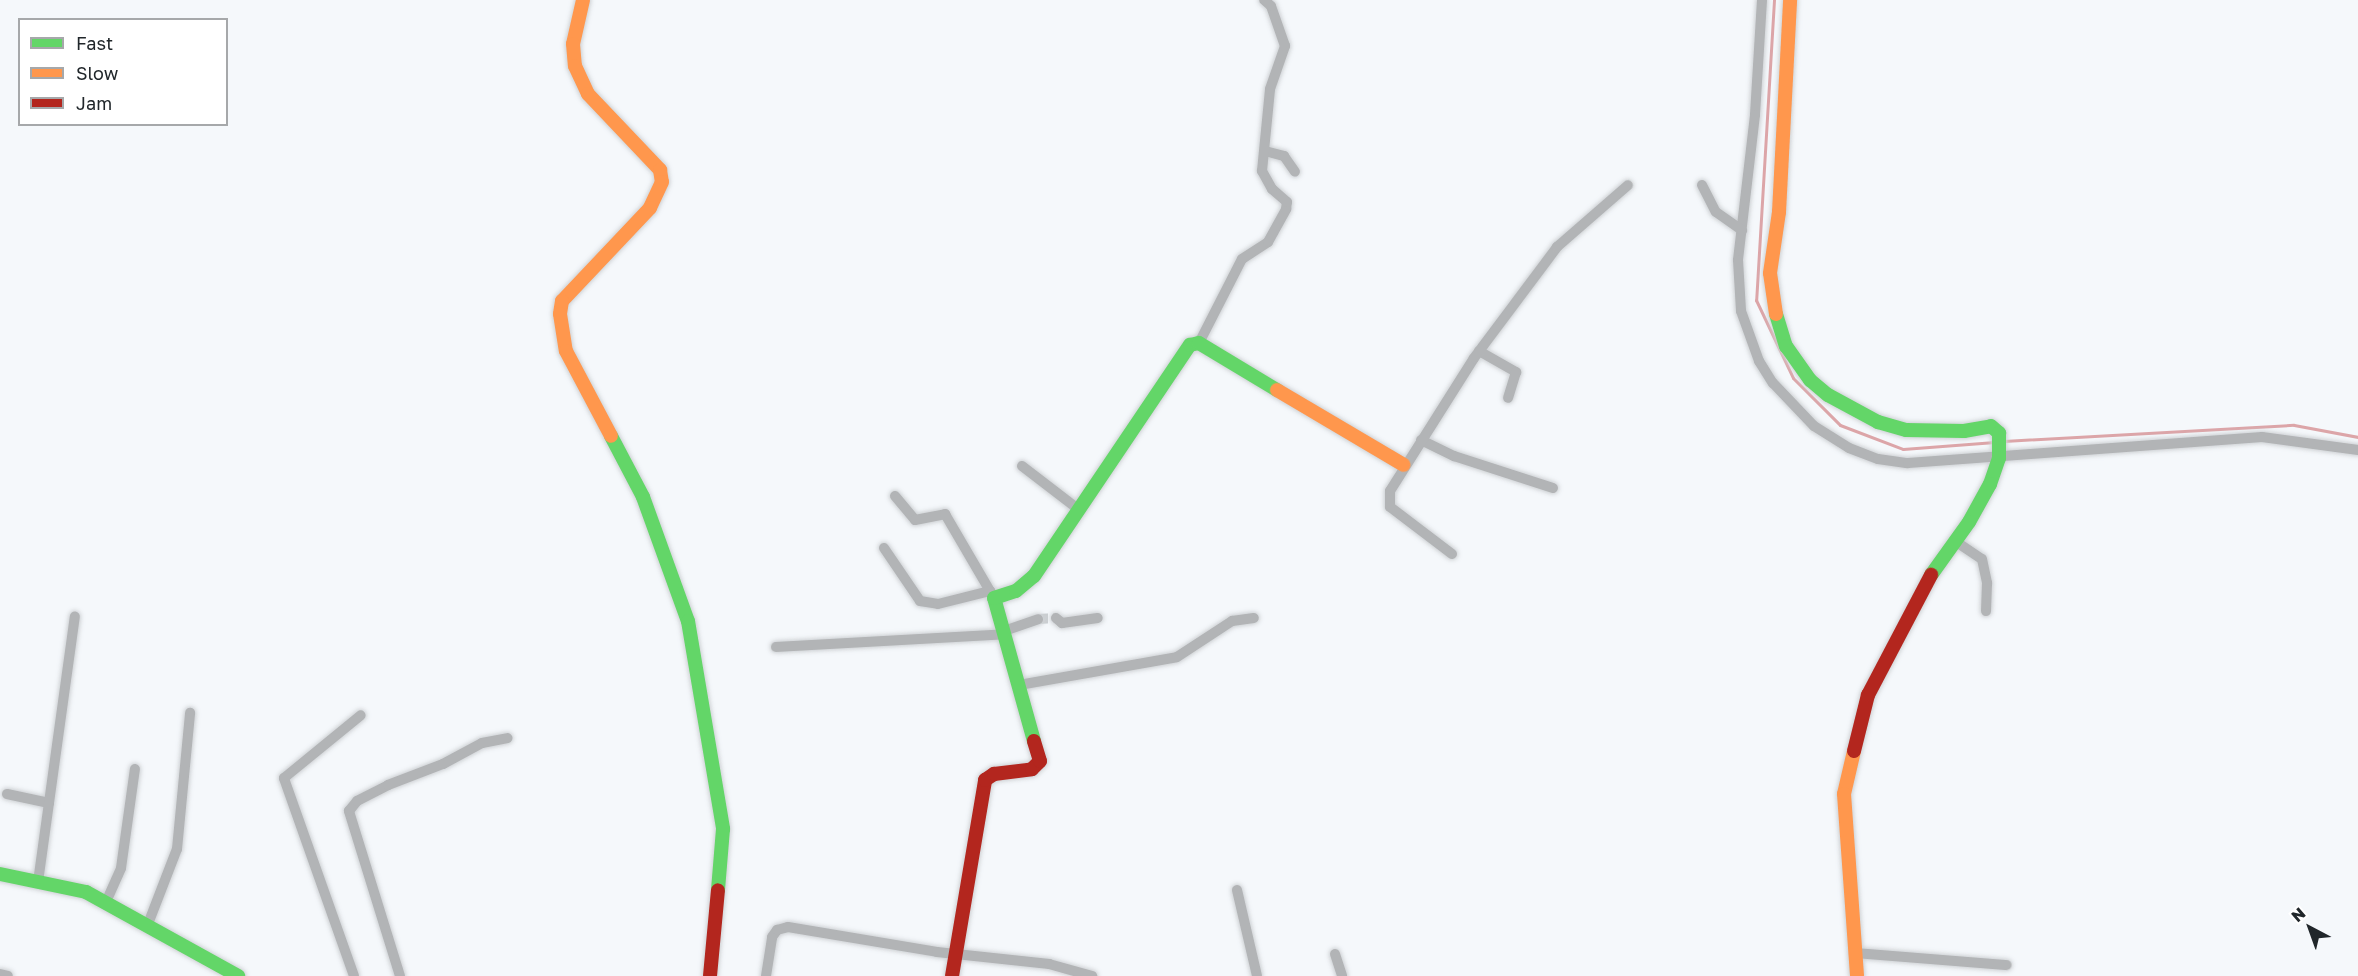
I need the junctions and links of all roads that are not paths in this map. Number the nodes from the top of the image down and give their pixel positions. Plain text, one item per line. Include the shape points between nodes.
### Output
1 (583, 0) edge
2 (1264, 0) edge
3 (1762, 0) edge
4 (1790, 0) edge
5 (1265, 151) junction
6 (1294, 172) dead end
7 (1628, 185) dead end
8 (1702, 185) dead end
9 (1742, 230) junction
10 (1199, 343) junction
11 (1479, 351) junction
12 (1508, 398) dead end
13 (1421, 440) junction
14 (2358, 450) edge
15 (2000, 455) junction
16 (1404, 465) junction
17 (1022, 466) dead end
18 (1553, 488) dead end
19 (895, 496) dead end
20 (1078, 509) junction
21 (1955, 541) junction
22 (884, 548) dead end
23 (1452, 554) dead end
24 (992, 594) junction
25 (1986, 611) dead end
26 (75, 616) dead end
27 (1056, 618) tunnel mouth
28 (1098, 618) dead end
29 (1254, 618) dead end
30 (1038, 620) tunnel mouth
31 (1004, 632) junction
32 (776, 647) dead end
33 (1019, 685) junction
34 (190, 713) dead end
35 (361, 715) dead end
36 (508, 738) dead end
37 (135, 769) dead end
38 (7, 794) dead end
39 (49, 803) junction
40 (0, 874) edge
41 (38, 882) junction
42 (1237, 890) dead end
43 (106, 902) junction
44 (148, 924) junction
45 (955, 953) junction
46 (1854, 953) junction
47 (1335, 954) dead end
48 (2007, 964) dead end
49 (0, 974) edge
50 (8, 976) edge
51 (238, 976) edge
52 (354, 976) edge
53 (400, 976) edge
54 (710, 976) edge
55 (766, 976) edge
56 (952, 976) edge
57 (1092, 976) edge
58 (1257, 976) edge
59 (1342, 976) edge
60 (1857, 976) edge

1 - 54 street via 573,44 576,66 588,94 660,170 662,182 650,208 562,301 560,314 566,351 643,497 688,621 723,829
2 - 5 street via 1271,6 1285,46 1270,89
3 - 9 street
4 - 15 street via 1779,212 1770,273 1774,308 1785,346 1810,380 1827,395 1878,422 1906,430 1964,431 1991,426 1999,433
5 - 6 street via 1284,156
5 - 10 street via 1261,161 1264,178 1287,202 1283,219 1268,242 1242,259
7 - 11 street via 1557,247
8 - 9 street via 1716,212
9 - 15 street via 1738,284 1748,335 1773,383 1814,426 1849,448 1878,459 1908,463
10 - 16 street
10 - 20 street via 1190,345
11 - 12 street via 1516,372
11 - 13 street
13 - 16 street
13 - 18 street via 1454,456
14 - 15 street via 2262,437
15 - 21 street via 1990,484
16 - 23 street via 1390,491 1390,507
17 - 20 street
19 - 24 street via 915,520 945,514
20 - 24 street via 1034,576 1016,591
21 - 25 street via 1982,558 1987,583
21 - 46 street via 1924,584 1887,651 1868,695 1857,739 1844,794
22 - 24 street via 920,601 938,604
24 - 31 street
26 - 39 street
27 - 28 street via 1062,623
29 - 33 street via 1232,621 1177,657
30 - 31 street
31 - 32 street
31 - 33 street
33 - 45 street via 1040,761 1032,769 994,774 985,780
34 - 44 street via 177,849
35 - 52 street via 284,778
36 - 53 street via 482,743 443,764 388,785 357,801 349,811
37 - 43 street via 121,868
38 - 39 street
39 - 41 street
40 - 41 street
41 - 43 street via 86,892
42 - 58 street
43 - 44 street
44 - 51 street
45 - 55 street via 781,928 770,943
45 - 56 street
45 - 57 street via 1049,964
46 - 48 street
46 - 60 street
47 - 59 street
49 - 50 street

